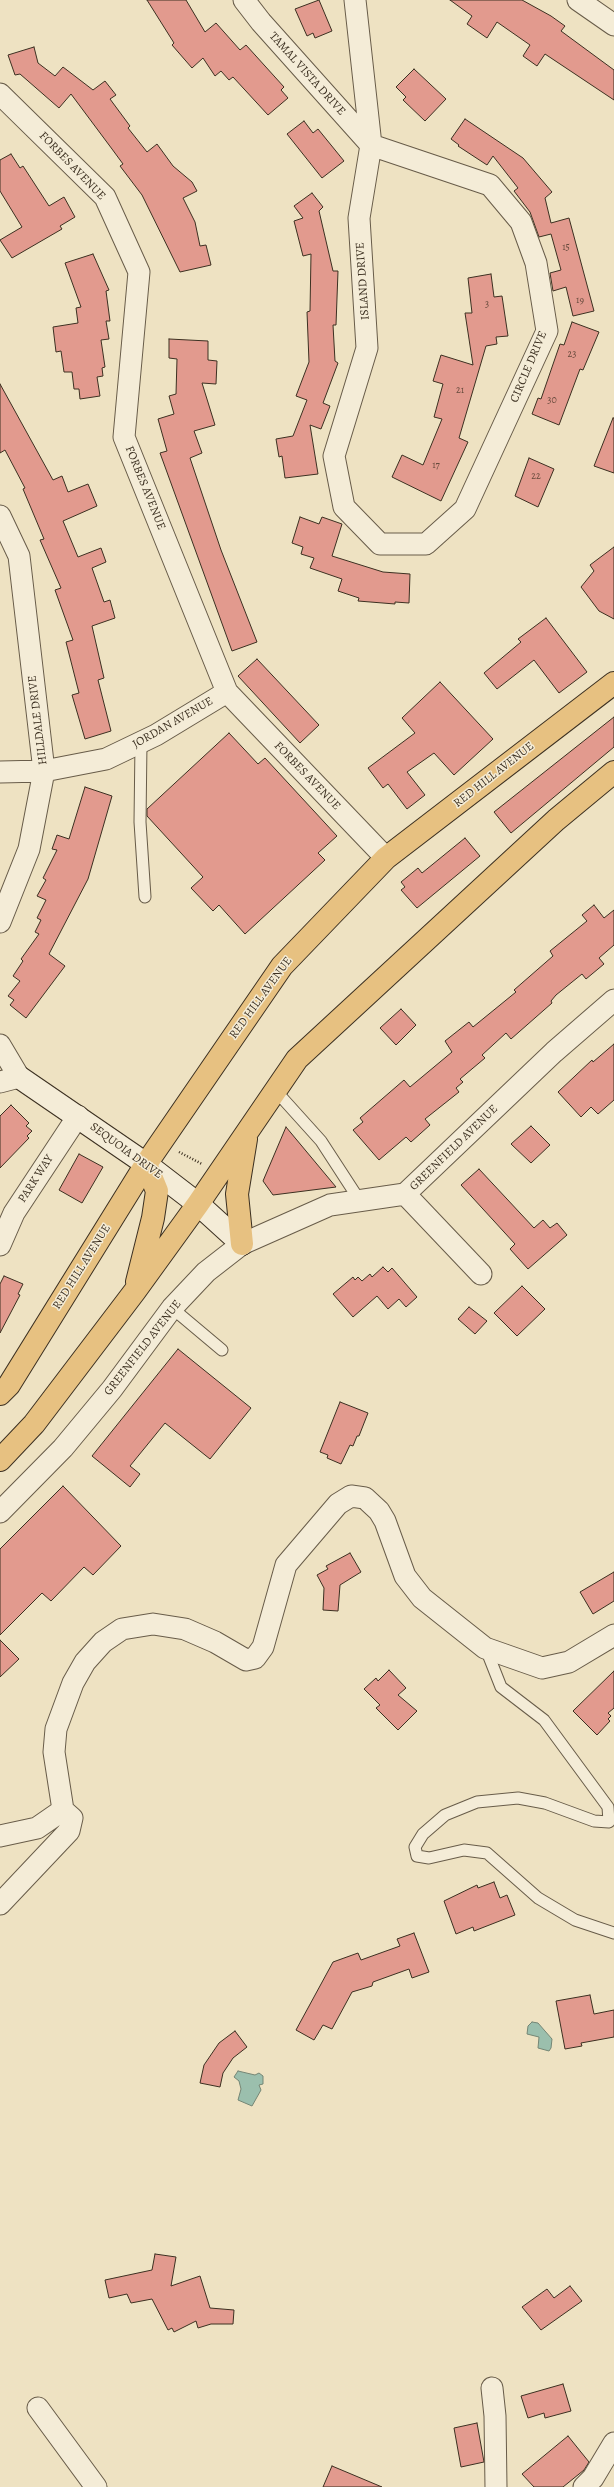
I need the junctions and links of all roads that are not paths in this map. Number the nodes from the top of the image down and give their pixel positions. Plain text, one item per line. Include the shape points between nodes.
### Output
1 (244, 0) edge
2 (355, 0) edge
3 (578, 0) edge
4 (614, 25) edge
5 (0, 94) edge
6 (371, 145) junction
7 (0, 516) edge
8 (380, 544) joint
9 (614, 683) edge
10 (227, 692) junction
11 (148, 739) junction
12 (44, 771) junction
13 (0, 772) edge
14 (614, 772) edge
15 (386, 858) junction
16 (145, 897) dead end
17 (0, 922) edge
18 (614, 1000) edge
19 (0, 1045) edge
20 (9, 1080) edge
21 (275, 1090) junction
22 (78, 1116) junction
23 (247, 1131) junction
24 (146, 1164) junction
25 (405, 1194) junction
26 (360, 1201) junction
27 (198, 1204) junction
28 (242, 1244) junction
29 (0, 1245) edge
30 (481, 1274) dead end
31 (135, 1290) junction
32 (172, 1308) junction
33 (222, 1350) dead end
34 (0, 1394) edge
35 (0, 1460) edge
36 (0, 1512) edge
37 (614, 1635) edge
38 (485, 1648) junction
39 (63, 1810) junction
40 (0, 1836) edge
41 (0, 1904) edge
42 (614, 1933) edge
43 (492, 2388) dead end
44 (38, 2408) dead end
45 (614, 2443) edge
46 (96, 2487) edge
47 (496, 2487) edge
48 (584, 2487) edge

1 - 6 street, TAMAL VISTA DRIVE
2 - 6 street, ISLAND DRIVE
3 - 4 street
5 - 10 street, FORBES AVENUE via 104,197 139,272 124,438
6 - 8 street, ISLAND DRIVE via 359,218 367,348 334,456 344,507
6 - 8 street, CIRCLE DRIVE via 490,185 521,222 536,263 547,331 465,509 426,544
7 - 12 street, HILLDALE DRIVE via 18,556
9 - 15 main road, RED HILL AVENUE
10 - 11 street, JORDAN AVENUE
10 - 15 street, FORBES AVENUE
11 - 12 street, JORDAN AVENUE via 106,758
11 - 16 lane via 140,822
12 - 13 street, JORDAN AVENUE
12 - 17 street, HILLDALE DRIVE via 29,849
14 - 21 main road via 556,820 297,1059
15 - 24 main road, RED HILL AVENUE via 282,966
18 - 25 street, GREENFIELD AVENUE via 554,1052
19 - 20 street
20 - 22 street, SEQUOIA DRIVE
21 - 23 main road
21 - 26 lane via 321,1141
22 - 24 street, SEQUOIA DRIVE
22 - 29 street, PARK WAY via 14,1213
23 - 27 main road
23 - 28 main road via 237,1194
24 - 27 street, SEQUOIA DRIVE
24 - 31 main road via 157,1191
24 - 34 main road, RED HILL AVENUE via 9,1385
25 - 26 street, GREENFIELD AVENUE
25 - 30 street
26 - 28 street, GREENFIELD AVENUE via 330,1205
27 - 28 street, SEQUOIA DRIVE
27 - 31 main road
28 - 32 street, GREENFIELD AVENUE via 206,1272
31 - 35 main road via 34,1424
32 - 33 lane
32 - 36 street, GREENFIELD AVENUE via 112,1389 63,1448
37 - 38 street via 569,1662 542,1668
38 - 39 street via 422,1598 405,1576 379,1511 365,1498 351,1496 338,1504 286,1565 263,1647 255,1658 246,1660 215,1642 185,1629 153,1624 122,1629 103,1642 89,1657 73,1683 56,1729 54,1752
38 - 42 lane via 501,1687 544,1720 608,1807 609,1822 594,1821 545,1802 518,1798 477,1802 445,1815 423,1834 415,1846 417,1856 429,1858 464,1850 487,1853 538,1898 575,1920
39 - 40 street via 37,1828
39 - 41 street via 72,1818 69,1831
43 - 47 street
44 - 46 street
45 - 48 street via 593,2478

